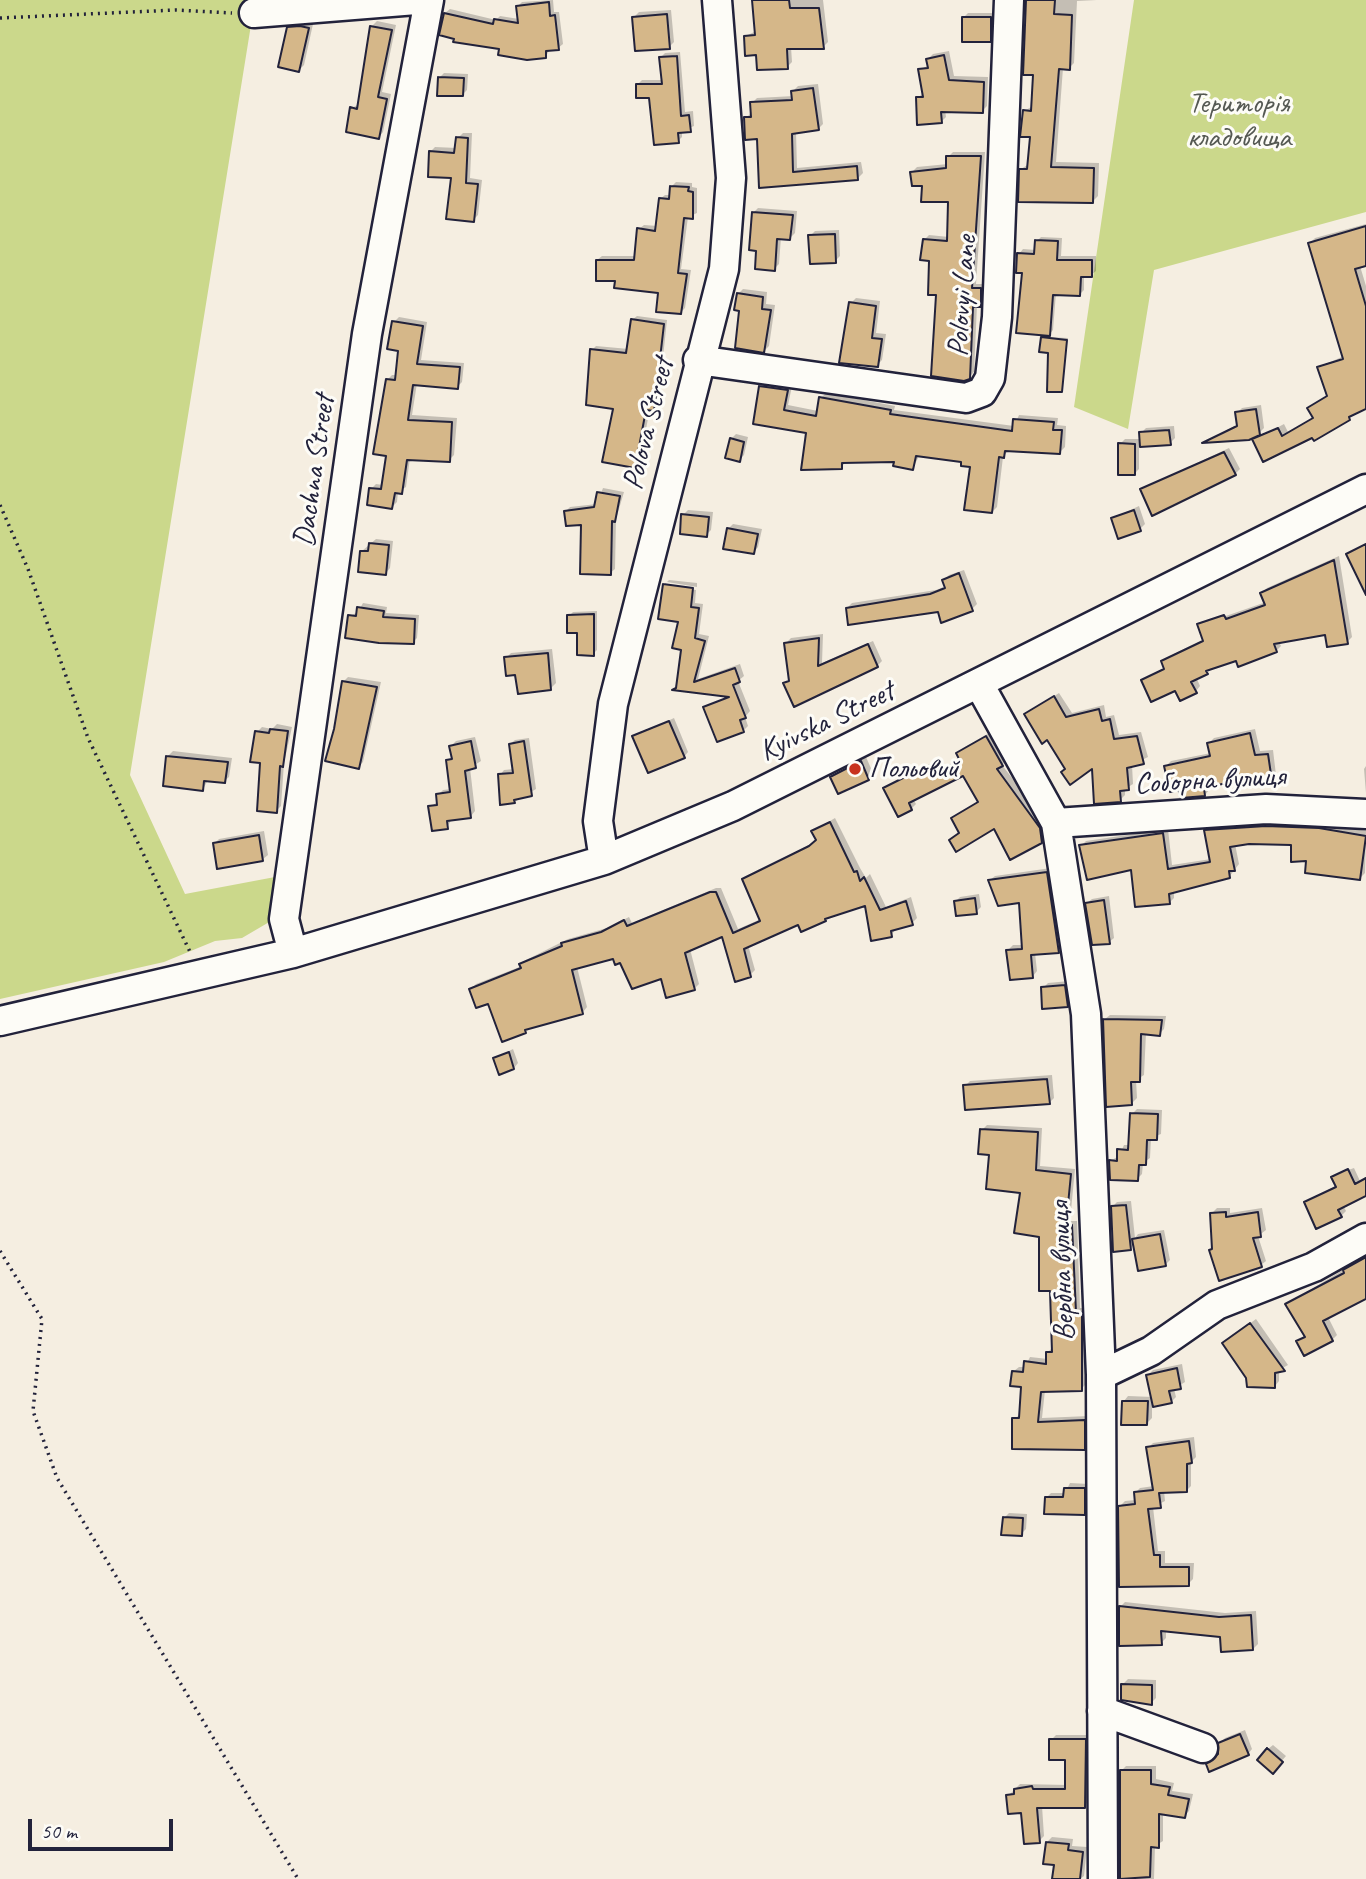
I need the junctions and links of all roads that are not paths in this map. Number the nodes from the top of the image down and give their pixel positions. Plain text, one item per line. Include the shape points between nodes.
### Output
1 (416, 0) edge
2 (429, 0) edge
3 (717, 0) edge
4 (1009, 0) edge
5 (254, 13) road end
6 (698, 360) junction
7 (1366, 489) edge
8 (979, 684) junction
9 (1366, 814) edge
10 (1056, 823) junction
11 (604, 860) junction
12 (293, 953) junction
13 (0, 1021) edge
14 (1366, 1238) edge
15 (1101, 1375) junction
16 (1102, 1711) junction
17 (1203, 1748) dead end
18 (1103, 1879) edge

1 - 5 street
2 - 12 street, Dachna Street via 367,334 284,919
3 - 6 street, Polova Street via 732,178 724,269
4 - 6 street, Polovyi Lane via 996,317 990,378 982,392 966,398
6 - 11 street, Polova Street via 613,704 598,821
7 - 8 street, Kyivska Street
8 - 10 street, Вербна вулиця
8 - 11 street, Kyivska Street via 733,806
9 - 10 street, Соборна вулиця via 1266,809
10 - 15 street, Вербна вулиця via 1086,1014
11 - 12 street, Kyivska Street
12 - 13 street, Kyivska Street
14 - 15 street via 1314,1266 1217,1305 1151,1351
15 - 16 street, Вербна вулиця
16 - 17 street
16 - 18 street, Вербна вулиця

